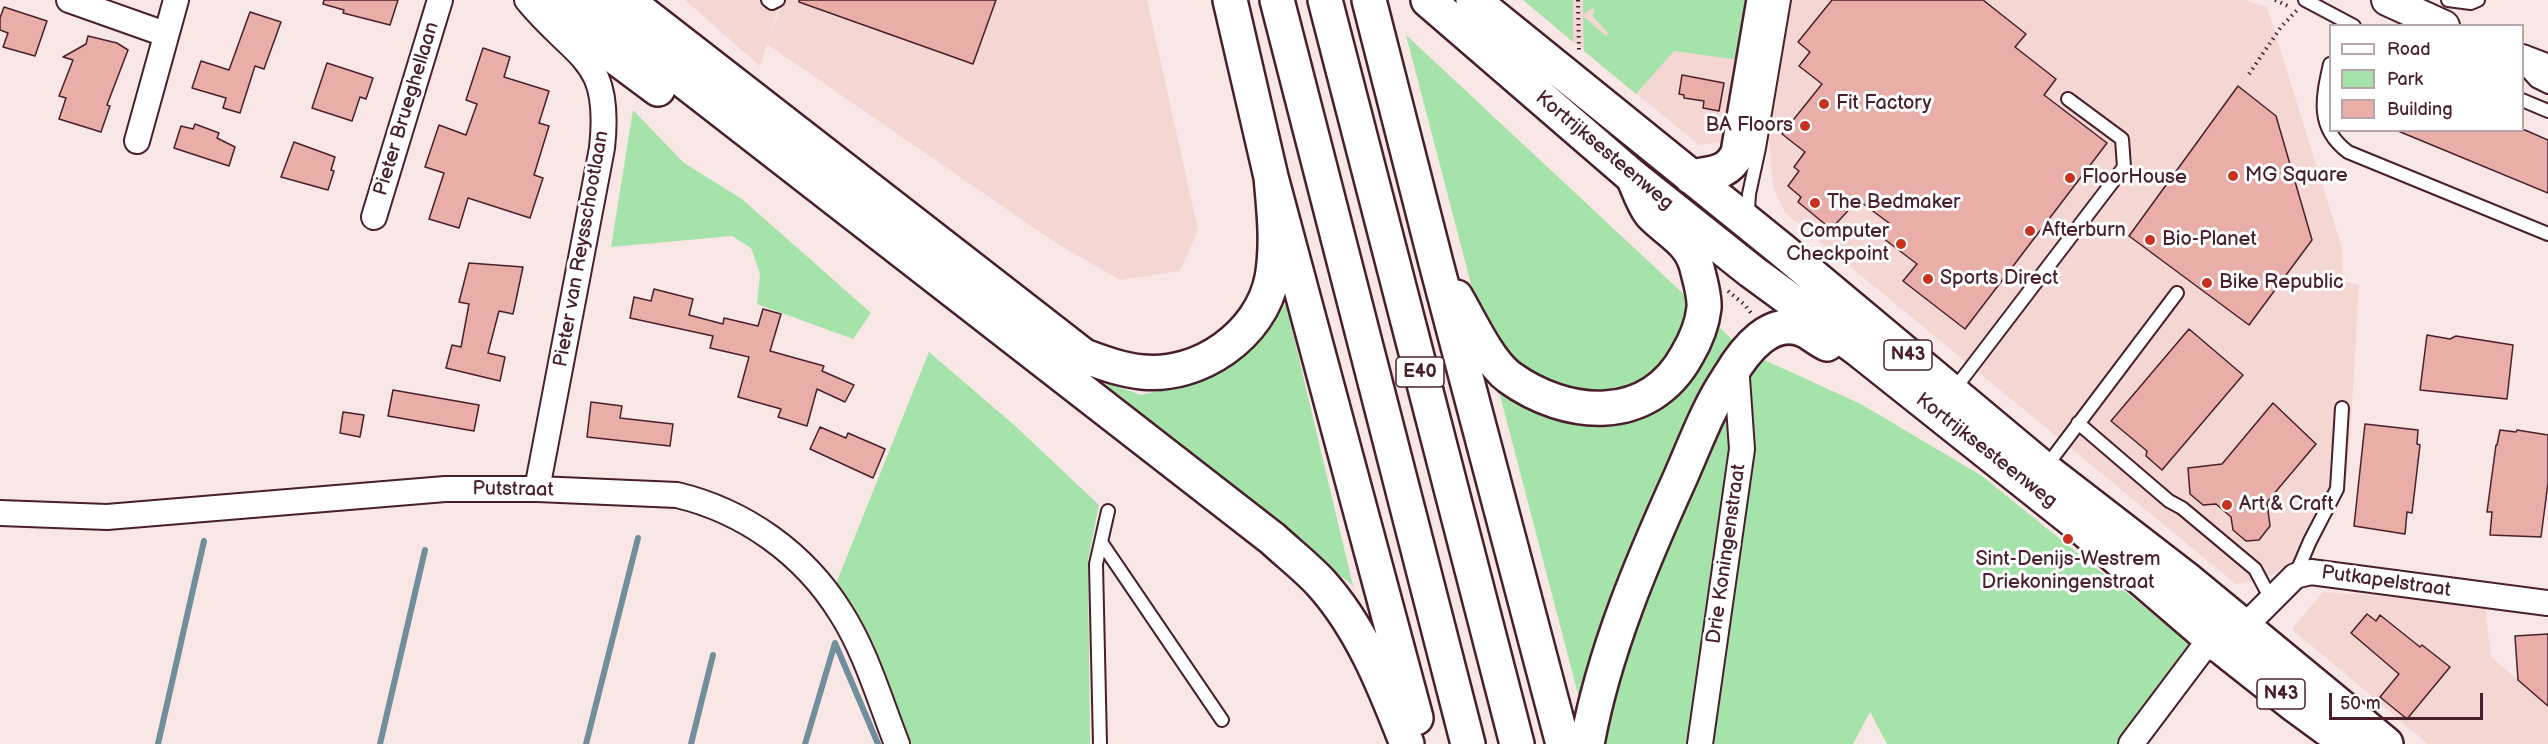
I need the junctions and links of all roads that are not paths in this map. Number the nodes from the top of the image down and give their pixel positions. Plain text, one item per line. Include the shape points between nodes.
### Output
1 (69, 0) edge
2 (176, 0) edge
3 (440, 0) edge
4 (527, 0) edge
5 (552, 0) edge
6 (586, 0) edge
7 (626, 0) edge
8 (663, 0) edge
9 (768, 0) edge
10 (778, 0) edge
11 (1230, 0) edge
12 (1277, 0) edge
13 (1325, 0) edge
14 (1428, 0) edge
15 (1473, 0) edge
16 (1764, 0) edge
17 (1784, 0) edge
18 (2387, 0) edge
19 (2448, 0) edge
20 (2478, 0) edge
21 (2303, 2) edge
22 (1373, 14) edge
23 (2349, 24) edge
24 (2441, 24) edge
25 (165, 34) junction
26 (2524, 60) edge
27 (2524, 66) edge
28 (2548, 70) edge
29 (2329, 71) edge
30 (2548, 87) edge
31 (2068, 99) dead end
32 (2524, 100) edge
33 (2548, 111) edge
34 (137, 141) dead end
35 (816, 149) junction
36 (1271, 177) junction
37 (1633, 177) junction
38 (1691, 177) junction
39 (1709, 206) junction
40 (374, 217) dead end
41 (880, 232) junction
42 (2548, 234) edge
43 (1436, 263) junction
44 (2177, 293) dead end
45 (1859, 350) junction
46 (1732, 370) junction
47 (1952, 392) junction
48 (2342, 408) dead end
49 (2078, 423) junction
50 (2044, 469) junction
51 (537, 489) junction
52 (1108, 511) dead end
53 (0, 513) edge
54 (1101, 542) junction
55 (2295, 576) junction
56 (2271, 599) junction
57 (2548, 603) edge
58 (2244, 626) junction
59 (2215, 642) junction
60 (1222, 720) dead end
61 (897, 744) edge
62 (1100, 744) edge
63 (1407, 744) edge
64 (1423, 744) edge
65 (1468, 744) edge
66 (1517, 744) edge
67 (1563, 744) edge
68 (1587, 744) edge
69 (1700, 744) edge
70 (2132, 744) edge
71 (2348, 744) edge
72 (2386, 744) edge

1 - 25 street
2 - 25 street
3 - 40 street, Pieter Brueghellaan
4 - 51 street, Pieter van Reysschootlaan via 589,62 600,80 605,121
5 - 41 main road via 608,51 859,233
6 - 41 main road via 636,44
7 - 35 main road
8 - 35 main road via 807,127
9 - 10 lane
11 - 36 main road
12 - 65 main road, E40
13 - 66 main road, E40
14 - 37 main road, Kortrijksesteenweg / N43
15 - 38 main road, Kortrijksesteenweg / N43
16 - 38 main road via 1738,153 1722,172
17 - 39 lane via 1759,148
18 - 24 street
19 - 20 lane
21 - 23 lane
22 - 43 main road
25 - 34 street
26 - 28 street
27 - 30 lane via 2536,81
29 - 42 lane via 2324,89 2324,123 2338,145
31 - 47 lane via 2122,140 2124,167
32 - 33 lane
35 - 36 main road via 1084,356 1142,372 1187,368 1210,358 1250,324 1271,279 1275,247
36 - 64 main road
37 - 39 main road, Kortrijksesteenweg / N43
37 - 43 main road via 1650,212 1689,246 1697,265 1704,306 1699,335 1679,371 1647,397 1622,406 1595,409 1561,405 1535,394 1507,375 1490,354
38 - 39 main road, Kortrijksesteenweg / N43
39 - 45 main road, Kortrijksesteenweg / N43 via 1751,271
39 - 47 main road, Kortrijksesteenweg / N43 via 1758,230
41 - 63 main road via 1273,539 1321,583 1357,634 1385,688
43 - 67 main road
44 - 49 lane
45 - 46 main road via 1844,353 1805,331 1781,327 1746,350
45 - 59 main road, Kortrijksesteenweg / N43 via 2079,525
46 - 68 main road via 1708,412 1623,615 1602,677
46 - 69 street, Drie Koningenstraat via 1742,449
47 - 50 main road, Kortrijksesteenweg / N43
48 - 55 lane via 2337,489
49 - 50 lane
49 - 56 lane via 2255,569
50 - 58 main road, Kortrijksesteenweg / N43
51 - 53 street, Putstraat via 445,489 107,517
51 - 61 street, Putstraat via 676,495 717,508 766,534 808,570 842,614
52 - 54 lane
54 - 60 lane
54 - 62 lane via 1096,564
55 - 56 street, Putkapelstraat
55 - 57 street, Putkapelstraat via 2310,572
56 - 58 street, Putkapelstraat
58 - 59 street
58 - 72 main road, Kortrijksesteenweg / N43
59 - 70 street via 2201,651
59 - 71 main road, Kortrijksesteenweg / N43

